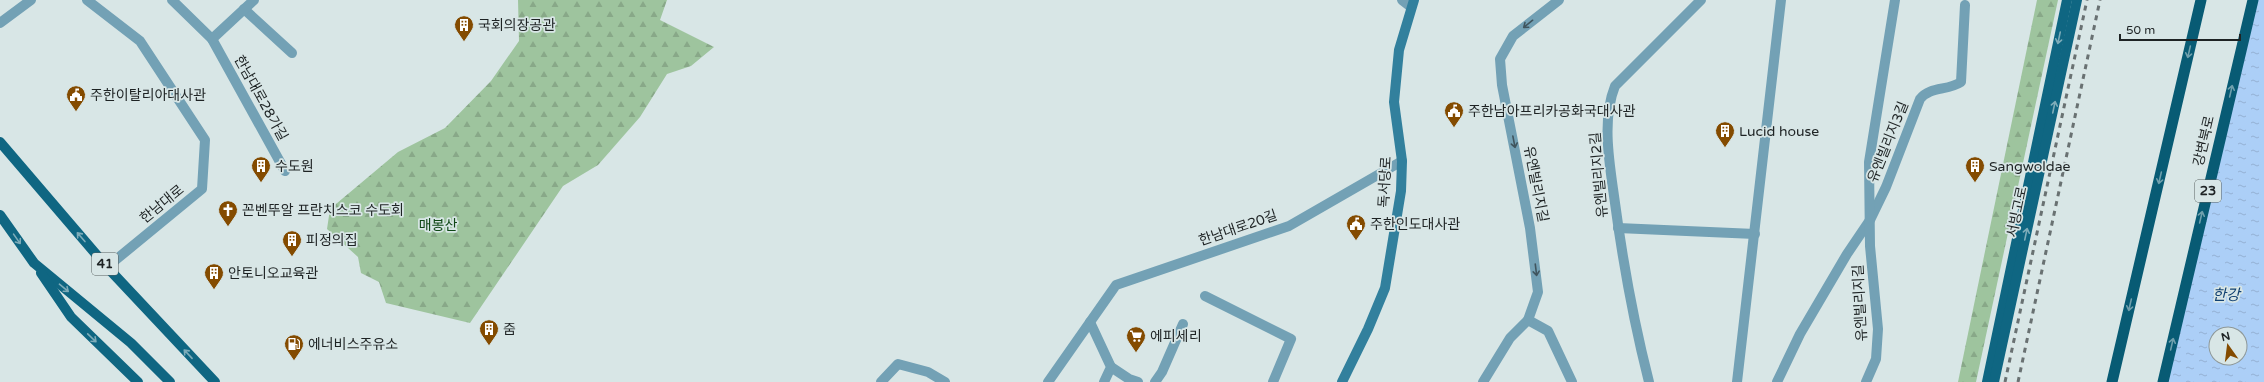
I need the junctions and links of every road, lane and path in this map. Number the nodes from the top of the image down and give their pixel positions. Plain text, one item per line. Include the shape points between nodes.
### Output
1 (31, 0) edge
2 (87, 0) edge
3 (172, 0) edge
4 (254, 0) edge
5 (1402, 0) edge
6 (1559, 0) edge
7 (1701, 0) edge
8 (1781, 0) edge
9 (1895, 0) edge
10 (2067, 0) edge
11 (2077, 0) edge
12 (2201, 0) edge
13 (2252, 0) edge
14 (1413, 4) edge
15 (1965, 5) dead end
16 (244, 9) junction
17 (0, 23) edge
18 (212, 39) junction
19 (292, 53) dead end
20 (0, 142) edge
21 (1402, 161) junction
22 (285, 171) dead end
23 (0, 215) edge
24 (1870, 220) junction
25 (1618, 228) junction
26 (1755, 234) junction
27 (34, 263) junction
28 (107, 267) junction
29 (1205, 296) dead end
30 (1528, 320) junction
31 (1090, 322) junction
32 (1182, 324) dead end
33 (1111, 367) junction
34 (138, 382) edge
35 (170, 382) edge
36 (215, 382) edge
37 (881, 382) edge
38 (945, 382) edge
39 (1048, 382) edge
40 (1104, 382) edge
41 (1138, 382) edge
42 (1155, 382) edge
43 (1273, 382) edge
44 (1342, 382) edge
45 (1483, 382) edge
46 (1572, 382) edge
47 (1650, 382) edge
48 (1737, 382) edge
49 (1777, 382) edge
50 (1866, 382) edge
51 (1987, 382) edge
52 (1994, 382) edge
53 (2112, 382) edge
54 (2163, 382) edge

1 - 17 street
2 - 28 street, 한남대로 via 140,41 205,140 202,189
3 - 18 street, 한남대로28가길
4 - 16 street
5 - 14 street
6 -> 30 street, 유엔빌리지길 via 1513,36 1500,59 1502,85 1530,228 1538,292
7 - 25 street, 유엔빌리지2길 via 1615,86 1609,101 1609,157
8 - 26 street
9 - 24 street, 유엔빌리지3길 via 1869,162
10 -> 51 main road, 서빙고로
52 -> 11 main road, 서빙고로
12 -> 53 highway
54 -> 13 highway, 강변북로 / 23
14 - 21 main road, 독서당로 via 1399,50 1394,102
15 - 24 street, 유엔빌리지3길 via 1961,82 1956,86 1924,94 1920,99 1886,188
16 - 18 street
16 - 19 street
18 - 22 street, 한남대로28가길
28 -> 20 main road, 41
21 - 31 street, 한남대로20길 via 1289,226 1116,285
21 - 44 main road, 독서당로 via 1401,191 1385,288
23 -> 27 main road
24 - 49 street, 유엔빌리지3길 via 1800,334
24 - 50 street, 유엔빌리지길 via 1878,329 1876,359
25 - 26 street
25 - 47 street, 유엔빌리지2길 via 1637,334
26 - 48 street
27 -> 34 main road via 71,317
27 -> 35 main road via 130,343
36 -> 28 main road, 41
29 - 43 street via 1291,339
30 - 45 street, 유엔빌리지길 via 1510,338
30 - 46 street via 1548,331
31 - 33 street
31 - 39 street, 한남대로20길
32 - 42 street
33 - 40 street
33 - 41 street
37 - 38 street via 898,364 928,372

